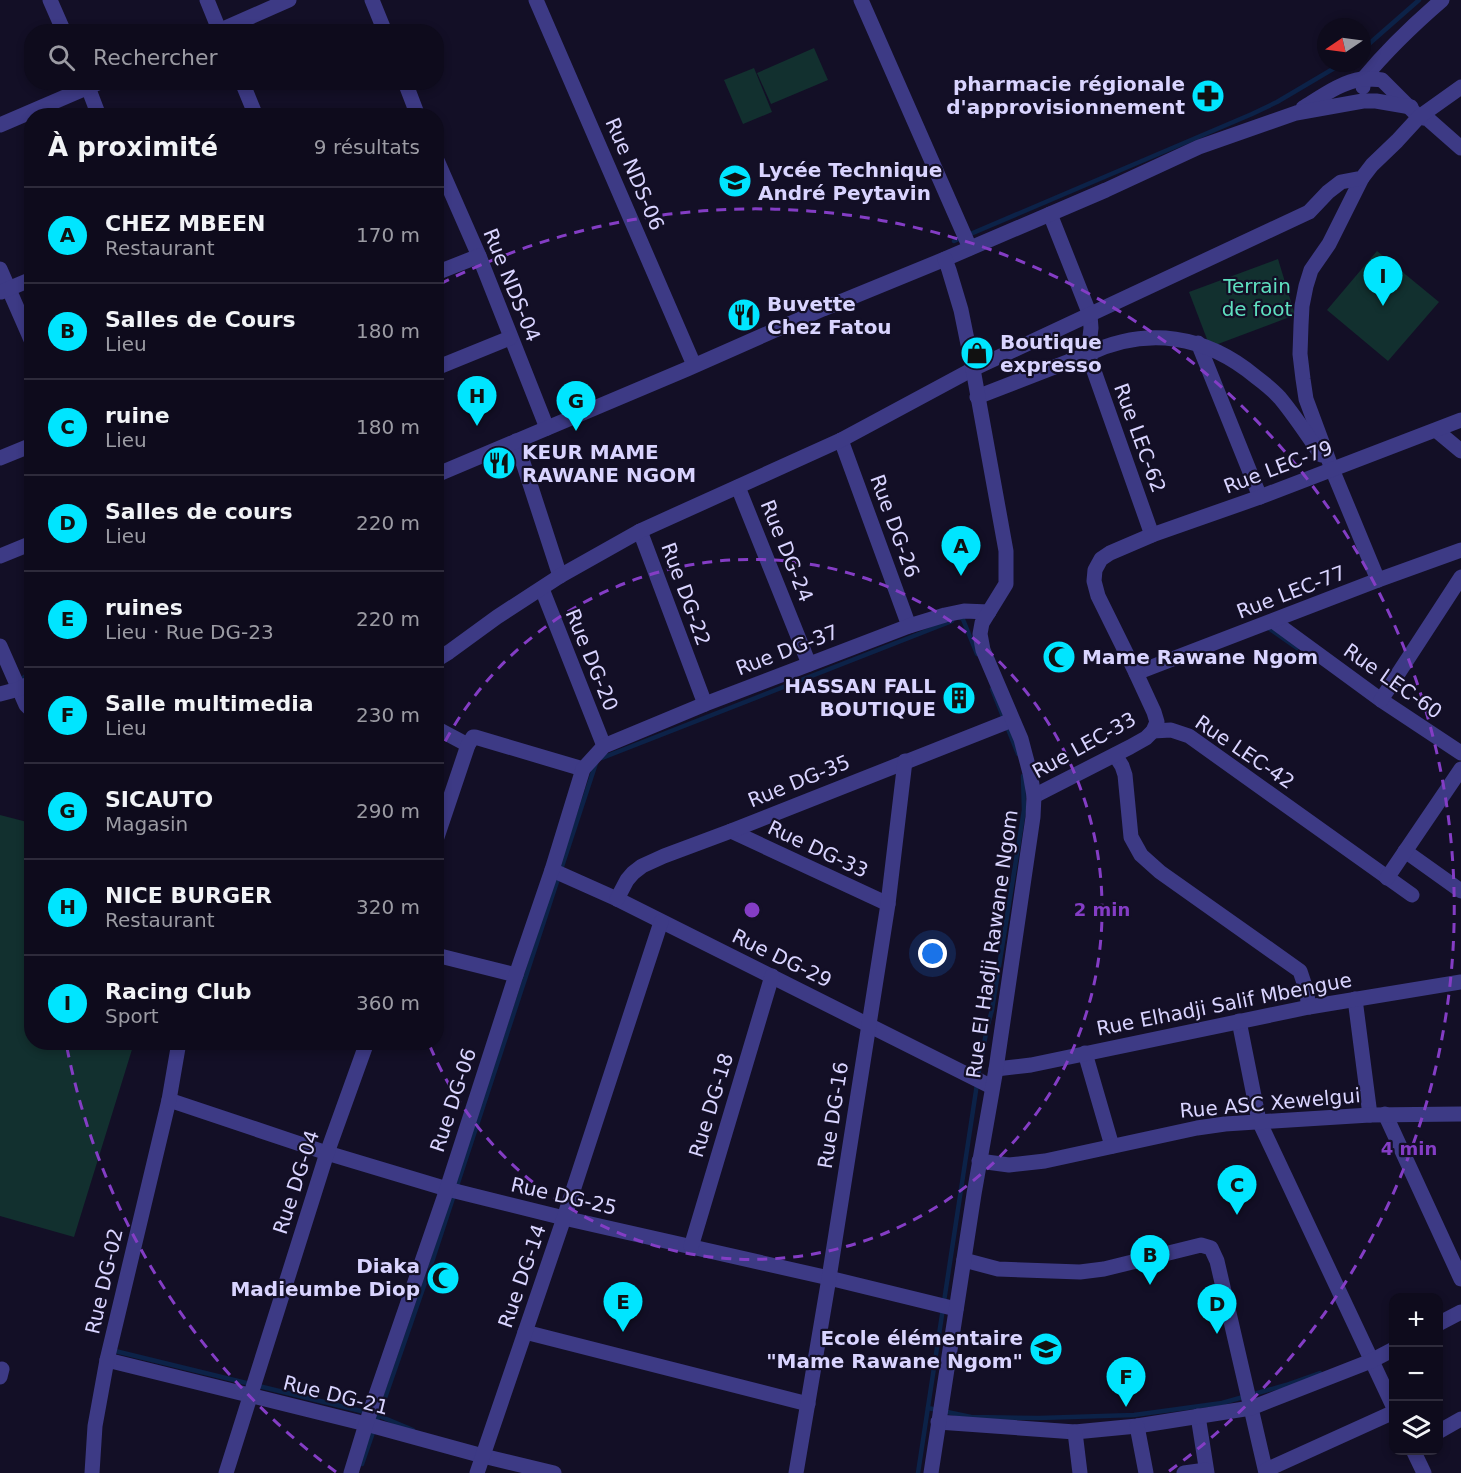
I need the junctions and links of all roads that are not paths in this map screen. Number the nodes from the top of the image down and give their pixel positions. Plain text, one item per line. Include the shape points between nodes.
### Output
1 (50, 0) edge
2 (207, 0) edge
3 (289, 0) edge
4 (372, 0) edge
5 (536, 0) edge
6 (861, 0) edge
7 (1442, 0) edge
8 (60, 24) edge
9 (216, 24) edge
10 (234, 24) edge
11 (382, 24) edge
12 (1389, 49) junction
13 (1363, 79) junction
14 (1382, 80) junction
15 (1461, 87) edge
16 (78, 90) edge
17 (92, 90) edge
18 (245, 90) edge
19 (407, 90) edge
20 (1370, 101) junction
21 (38, 108) edge
22 (97, 108) edge
23 (253, 108) edge
24 (412, 108) edge
25 (1415, 112) junction
26 (1296, 113) junction
27 (24, 114) edge
28 (0, 125) edge
29 (1461, 148) edge
30 (444, 176) edge
31 (1362, 178) junction
32 (1050, 214) junction
33 (970, 248) junction
34 (479, 256) junction
35 (945, 259) junction
36 (0, 269) edge
37 (444, 270) edge
38 (24, 282) edge
39 (4, 290) edge
40 (1090, 315) junction
41 (24, 327) edge
42 (510, 338) junction
43 (1198, 344) junction
44 (1088, 354) junction
45 (444, 365) edge
46 (694, 365) junction
47 (973, 369) junction
48 (977, 397) junction
49 (1461, 420) edge
50 (547, 429) junction
51 (1437, 431) junction
52 (841, 440) junction
53 (516, 441) junction
54 (24, 448) edge
55 (1461, 451) edge
56 (0, 458) edge
57 (1332, 469) junction
58 (444, 472) edge
59 (738, 487) junction
60 (1260, 497) junction
61 (640, 531) junction
62 (1152, 536) junction
63 (24, 546) edge
64 (1461, 550) edge
65 (0, 556) edge
66 (560, 576) junction
67 (1461, 577) edge
68 (1378, 580) junction
69 (542, 589) junction
70 (989, 612) junction
71 (1273, 621) junction
72 (909, 626) junction
73 (0, 646) edge
74 (444, 655) edge
75 (809, 664) junction
76 (1136, 673) junction
77 (12, 692) edge
78 (1381, 700) junction
79 (24, 703) edge
80 (705, 704) junction
81 (1012, 720) junction
82 (444, 731) edge
83 (1153, 731) junction
84 (472, 741) junction
85 (604, 746) junction
86 (1461, 753) edge
87 (1115, 755) junction
88 (905, 761) junction
89 (1461, 769) edge
90 (583, 770) junction
91 (1034, 796) junction
92 (444, 818) edge
93 (731, 831) junction
94 (1405, 851) junction
95 (552, 870) junction
96 (1387, 878) junction
97 (1461, 891) edge
98 (1412, 894) dead end
99 (617, 899) junction
100 (888, 904) junction
101 (661, 922) junction
102 (444, 957) edge
103 (516, 975) junction
104 (772, 976) junction
105 (1461, 982) edge
106 (1355, 999) junction
107 (1309, 1008) junction
108 (1239, 1021) junction
109 (868, 1024) junction
110 (178, 1050) edge
111 (364, 1050) edge
112 (1085, 1053) junction
113 (996, 1069) junction
114 (992, 1087) junction
115 (169, 1100) junction
116 (1377, 1114) junction
117 (1461, 1114) edge
118 (1259, 1121) junction
119 (1112, 1146) junction
120 (327, 1153) junction
121 (979, 1161) junction
122 (447, 1189) junction
123 (564, 1218) junction
124 (691, 1247) junction
125 (964, 1260) junction
126 (829, 1278) junction
127 (1461, 1279) edge
128 (957, 1309) junction
129 (1461, 1312) edge
130 (1443, 1321) edge
131 (525, 1332) junction
132 (1389, 1352) edge
133 (107, 1360) junction
134 (1371, 1361) junction
135 (251, 1396) junction
136 (1390, 1401) edge
137 (808, 1404) junction
138 (1251, 1408) junction
139 (1389, 1412) edge
140 (1198, 1416) junction
141 (1461, 1419) edge
142 (938, 1422) junction
143 (366, 1424) junction
144 (1137, 1426) junction
145 (1443, 1429) edge
146 (1075, 1432) junction
147 (1415, 1455) edge
148 (483, 1456) junction
149 (1207, 1472) edge
150 (1266, 1472) edge
151 (92, 1473) edge
152 (226, 1473) edge
153 (351, 1473) edge
154 (477, 1473) edge
155 (554, 1473) edge
156 (796, 1473) edge
157 (931, 1473) edge
158 (1080, 1473) edge
159 (1146, 1473) edge
160 (1184, 1473) edge
161 (1424, 1473) edge

1 - 8 street
2 - 9 street
3 - 10 street
4 - 11 street
5 - 46 street, Rue NDS-06
6 - 33 street
7 - 12 street
12 - 13 street
12 - 14 street
13 - 14 street
13 - 20 street
13 - 26 street via 1327,93
14 - 20 street
14 - 25 street
15 - 25 street
16 - 21 street
17 - 22 street
18 - 23 street
19 - 24 street
20 - 25 street
20 - 26 street
25 - 29 street
25 - 31 street via 1397,141
26 - 32 street via 1199,147
27 - 28 street
30 - 34 street, Rue NDS-04
31 - 40 street via 1341,182 1309,212
31 - 57 street via 1329,244 1311,270 1300,325 1306,399
32 - 33 street
32 - 40 street
33 - 35 street
34 - 37 street
34 - 42 street, Rue NDS-04
35 - 46 street
35 - 47 street, Rue El Hadji Rawane Ngom
36 - 39 street
38 - 39 street
39 - 41 street
40 - 44 street
40 - 47 street
42 - 45 street
42 - 50 street, Rue NDS-04
43 - 44 street via 1141,338
43 - 57 street via 1235,361 1280,398
43 - 60 street
44 - 48 street
44 - 62 street, Rue LEC-62
46 - 50 street
47 - 48 street, Rue El Hadji Rawane Ngom
47 - 52 street
48 - 70 street, Rue El Hadji Rawane Ngom via 1006,551 1006,584
49 - 51 street, Rue LEC-79
50 - 53 street
51 - 55 street
51 - 57 street, Rue LEC-79
52 - 59 street
52 - 72 street, Rue DG-26
53 - 58 street
53 - 66 street
54 - 56 street
57 - 60 street, Rue LEC-79
57 - 68 street
59 - 61 street
59 - 75 street, Rue DG-24
60 - 62 street, Rue LEC-79
61 - 66 street
61 - 80 street, Rue DG-22
62 - 76 street, Rue LEC-79 via 1110,553 1095,570 1098,596
63 - 65 street
64 - 68 street, Rue LEC-77
66 - 69 street
67 - 78 street
68 - 71 street, Rue LEC-77
69 - 74 street
69 - 85 street, Rue DG-20
70 - 72 street, Rue DG-37 via 964,611
70 - 81 street, Rue El Hadji Rawane Ngom via 980,634 983,650
71 - 76 street, Rue LEC-77
71 - 78 street, Rue LEC-60
72 - 75 street, Rue DG-37
73 - 77 street
75 - 80 street, Rue DG-37
76 - 83 street via 1154,711 1157,722
77 - 79 street
78 - 86 street, Rue LEC-60
80 - 85 street, Rue DG-37
81 - 88 street, Rue DG-35
81 - 91 street, Rue El Hadji Rawane Ngom via 1021,739
82 - 84 street
83 - 87 street, Rue LEC-33
83 - 96 street, Rue LEC-42 via 1171,730 1190,736
84 - 90 street
84 - 92 street
85 - 90 street, Rue DG-06
87 - 91 street, Rue LEC-33
87 - 107 street via 1125,776 1131,837 1141,855 1300,971
88 - 93 street, Rue DG-35
88 - 100 street, Rue DG-16
89 - 94 street
90 - 95 street, Rue DG-06
91 - 113 street, Rue El Hadji Rawane Ngom
93 - 99 street, Rue DG-35 via 642,866 627,880
93 - 100 street, Rue DG-33
94 - 96 street
94 - 97 street
95 - 99 street, Rue DG-29
95 - 103 street, Rue DG-06
96 - 98 street, Rue LEC-42
99 - 101 street, Rue DG-29
100 - 109 street, Rue DG-16
101 - 104 street, Rue DG-29
101 - 123 street, Rue DG-14
102 - 103 street
103 - 122 street, Rue DG-06
104 - 109 street, Rue DG-29
104 - 124 street, Rue DG-18
105 - 106 street, Rue Elhadji Salif Mbengue
106 - 107 street, Rue Elhadji Salif Mbengue
106 - 116 street
107 - 108 street, Rue Elhadji Salif Mbengue
108 - 112 street, Rue Elhadji Salif Mbengue
108 - 118 street
109 - 114 street, Rue DG-29
109 - 126 street, Rue DG-16
110 - 115 street, Rue DG-02
111 - 120 street, Rue DG-04
112 - 113 street, Rue Elhadji Salif Mbengue
112 - 119 street
113 - 114 street, Rue El Hadji Rawane Ngom
114 - 121 street, Rue El Hadji Rawane Ngom
115 - 120 street, Rue DG-25
115 - 133 street, Rue DG-02
116 - 117 street, Rue ASC Xewelgui
116 - 118 street, Rue ASC Xewelgui
116 - 127 street
118 - 119 street, Rue ASC Xewelgui via 1197,1128
118 - 134 street
119 - 121 street, Rue ASC Xewelgui via 1027,1164
120 - 122 street, Rue DG-25
120 - 135 street, Rue DG-04
121 - 125 street, Rue El Hadji Rawane Ngom
122 - 123 street, Rue DG-25
122 - 143 street, Rue DG-06
123 - 124 street, Rue DG-25
123 - 131 street, Rue DG-14
124 - 126 street, Rue DG-25
125 - 128 street, Rue El Hadji Rawane Ngom
125 - 138 street via 998,1269 1080,1272 1201,1245 1211,1248
126 - 128 street, Rue DG-25
126 - 137 street, Rue DG-16
128 - 142 street, Rue El Hadji Rawane Ngom
129 - 130 street
131 - 137 street
131 - 148 street, Rue DG-14
132 - 134 street
133 - 135 street, Rue DG-21
133 - 151 street, Rue DG-02 via 95,1426
134 - 136 street
134 - 138 street
135 - 143 street, Rue DG-21
135 - 152 street, Rue DG-04
137 - 156 street, Rue DG-16
138 - 140 street
138 - 150 street
139 - 150 street
140 - 144 street
140 - 149 street
141 - 145 street
142 - 146 street
142 - 157 street, Rue El Hadji Rawane Ngom
143 - 148 street, Rue DG-21
143 - 153 street, Rue DG-06
144 - 146 street
144 - 159 street
146 - 158 street
147 - 161 street
148 - 154 street, Rue DG-14
148 - 155 street, Rue DG-21
149 - 160 street

